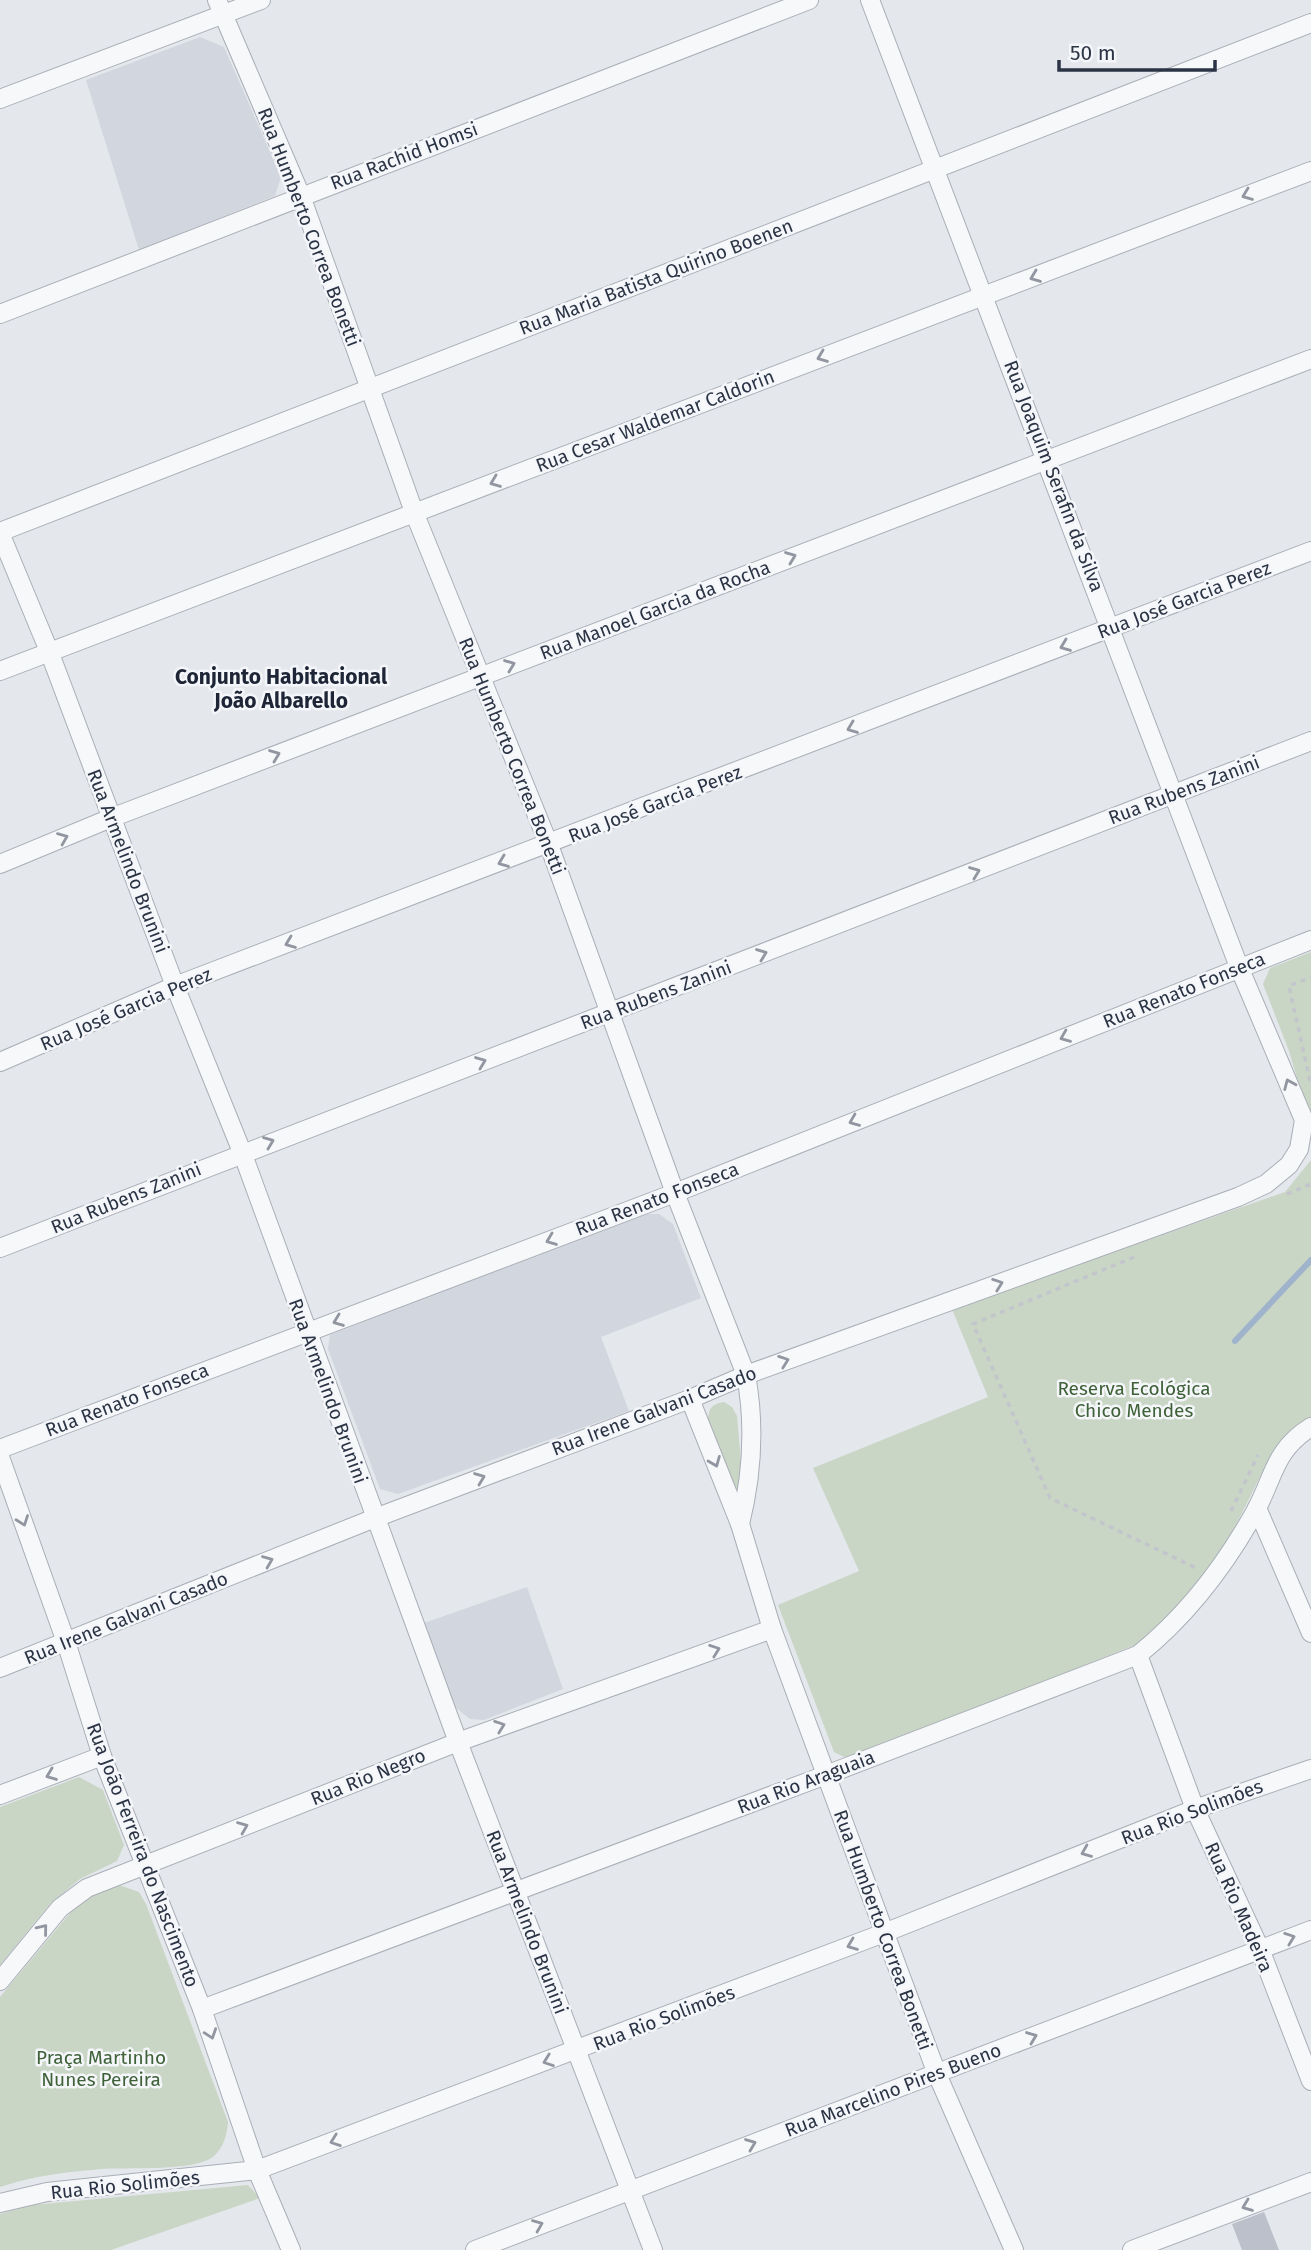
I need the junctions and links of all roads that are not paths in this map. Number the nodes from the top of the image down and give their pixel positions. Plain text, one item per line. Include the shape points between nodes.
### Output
1 (261, 0) edge
2 (809, 0) edge
3 (870, 0) edge
4 (220, 8) edge
5 (1311, 23) edge
6 (0, 99) edge
7 (936, 169) junction
8 (1311, 171) edge
9 (301, 196) junction
10 (984, 296) junction
11 (0, 314) edge
12 (1311, 359) edge
13 (371, 387) junction
14 (1047, 459) junction
15 (414, 512) junction
16 (0, 533) edge
17 (1311, 551) edge
18 (1112, 628) junction
19 (49, 652) junction
20 (0, 671) edge
21 (481, 676) junction
22 (1311, 741) edge
23 (1175, 794) junction
24 (111, 818) junction
25 (549, 845) junction
26 (0, 864) edge
27 (1311, 940) edge
28 (1239, 967) junction
29 (175, 986) junction
30 (610, 1013) junction
31 (0, 1062) edge
32 (1299, 1149) joint
33 (242, 1152) junction
34 (676, 1193) junction
35 (0, 1248) edge
36 (306, 1333) junction
37 (746, 1375) junction
38 (690, 1399) junction
39 (1311, 1427) edge
40 (0, 1449) edge
41 (0, 1457) edge
42 (1257, 1508) junction
43 (375, 1518) junction
44 (740, 1524) junction
45 (772, 1629) junction
46 (1311, 1633) edge
47 (66, 1643) junction
48 (1138, 1655) junction
49 (0, 1668) edge
50 (458, 1741) junction
51 (102, 1756) junction
52 (1311, 1769) edge
53 (827, 1775) junction
54 (0, 1795) edge
55 (1195, 1809) junction
56 (147, 1865) junction
57 (516, 1891) junction
58 (1311, 1930) edge
59 (884, 1933) junction
60 (1260, 1949) junction
61 (0, 1981) edge
62 (202, 2009) junction
63 (575, 2052) junction
64 (937, 2074) junction
65 (1311, 2081) edge
66 (257, 2170) junction
67 (1311, 2182) edge
68 (630, 2189) junction
69 (0, 2203) edge
70 (291, 2250) edge
71 (475, 2250) edge
72 (653, 2250) edge
73 (1014, 2250) edge
74 (1132, 2250) edge

1 - 4 street
2 - 9 street, Rua Rachid Homsi
3 - 7 street, Rua Joaquim Serafin da Silva
4 - 6 street
4 - 9 street, Rua Humberto Correa Bonetti
5 - 7 street, Rua Maria Batista Quirino Boenen
7 - 10 street, Rua Joaquim Serafin da Silva
7 - 13 street, Rua Maria Batista Quirino Boenen
8 -> 10 street, Rua Cesar Waldemar Caldorin
9 - 11 street, Rua Rachid Homsi
9 - 13 street, Rua Humberto Correa Bonetti
10 - 14 street, Rua Joaquim Serafin da Silva
10 -> 15 street, Rua Cesar Waldemar Caldorin
12 - 14 street, Rua Manoel Garcia da Rocha
13 - 15 street, Rua Humberto Correa Bonetti
13 - 16 street, Rua Maria Batista Quirino Boenen
14 - 18 street, Rua Joaquim Serafin da Silva
21 -> 14 street, Rua Manoel Garcia da Rocha
15 - 19 street, Rua Cesar Waldemar Caldorin
15 - 21 street, Rua Humberto Correa Bonetti
16 - 19 street, Rua Armelindo Brunini
17 - 18 street, Rua José Garcia Perez
18 - 23 street, Rua Joaquim Serafin da Silva
18 -> 25 street, Rua José Garcia Perez
19 - 20 street, Rua Cesar Waldemar Caldorin
19 - 24 street, Rua Armelindo Brunini
24 -> 21 street, Rua Manoel Garcia da Rocha
21 - 25 street, Rua Humberto Correa Bonetti
22 - 23 street, Rua Rubens Zanini
23 - 28 street, Rua Joaquim Serafin da Silva
30 -> 23 street, Rua Rubens Zanini
26 -> 24 street, Rua Manoel Garcia da Rocha
24 - 29 street, Rua Armelindo Brunini
25 -> 29 street, Rua José Garcia Perez
25 - 30 street, Rua Humberto Correa Bonetti
27 - 28 street, Rua Renato Fonseca
32 -> 28 street, Rua Joaquim Serafin da Silva via 1304,1120
28 -> 34 street, Rua Renato Fonseca
29 - 31 street, Rua José Garcia Perez
29 - 33 street, Rua Armelindo Brunini
33 -> 30 street, Rua Rubens Zanini
30 - 34 street, Rua Humberto Correa Bonetti
37 -> 32 street, Rua Irene Galvani Casado via 1238,1197 1289,1166
33 - 35 street, Rua Rubens Zanini
33 - 36 street, Rua Armelindo Brunini
34 -> 36 street, Rua Renato Fonseca
34 - 37 street, Rua Humberto Correa Bonetti
36 - 40 street, Rua Renato Fonseca
36 - 43 street, Rua Armelindo Brunini
37 - 38 street, Rua Irene Galvani Casado
37 - 44 street, Rua Humberto Correa Bonetti via 749,1486
43 -> 38 street, Rua Irene Galvani Casado
38 -> 44 street, Rua Humberto Correa Bonetti
39 - 42 street, Rua Rio Araguaia via 1270,1471
41 -> 47 street, Rua João Ferreira do Nascimento
42 - 46 street
42 - 48 street, Rua Rio Araguaia via 1211,1583
47 -> 43 street, Rua Irene Galvani Casado
43 - 50 street, Rua Armelindo Brunini
44 - 45 street, Rua Humberto Correa Bonetti
50 -> 45 street, Rua Rio Negro
45 - 53 street, Rua Humberto Correa Bonetti
47 - 49 street, Rua Irene Galvani Casado
47 - 51 street, Rua João Ferreira do Nascimento
48 - 53 street, Rua Rio Araguaia
48 - 55 street, Rua Rio Madeira
56 -> 50 street, Rua Rio Negro
50 - 57 street, Rua Armelindo Brunini
51 -> 54 street
51 - 56 street, Rua João Ferreira do Nascimento
52 - 55 street, Rua Rio Solimões
53 - 57 street, Rua Rio Araguaia
53 - 59 street, Rua Humberto Correa Bonetti
55 -> 59 street, Rua Rio Solimões
55 - 60 street, Rua Rio Madeira
61 -> 56 street, Rua Rio Negro via 60,1908 87,1888
56 - 62 street, Rua João Ferreira do Nascimento
57 - 62 street, Rua Rio Araguaia
57 - 63 street, Rua Armelindo Brunini
60 -> 58 street, Rua Marcelino Pires Bueno
59 -> 63 street, Rua Rio Solimões
59 - 64 street, Rua Humberto Correa Bonetti
64 -> 60 street, Rua Marcelino Pires Bueno
60 - 65 street, Rua Rio Madeira
62 -> 66 street, Rua João Ferreira do Nascimento
63 -> 66 street, Rua Rio Solimões
63 - 68 street, Rua Armelindo Brunini
68 -> 64 street, Rua Marcelino Pires Bueno
64 - 73 street, Rua Humberto Correa Bonetti
66 - 69 street, Rua Rio Solimões via 47,2192
66 - 70 street, Rua João Ferreira do Nascimento
67 -> 74 street
71 -> 68 street, Rua Marcelino Pires Bueno
68 - 72 street, Rua Armelindo Brunini

